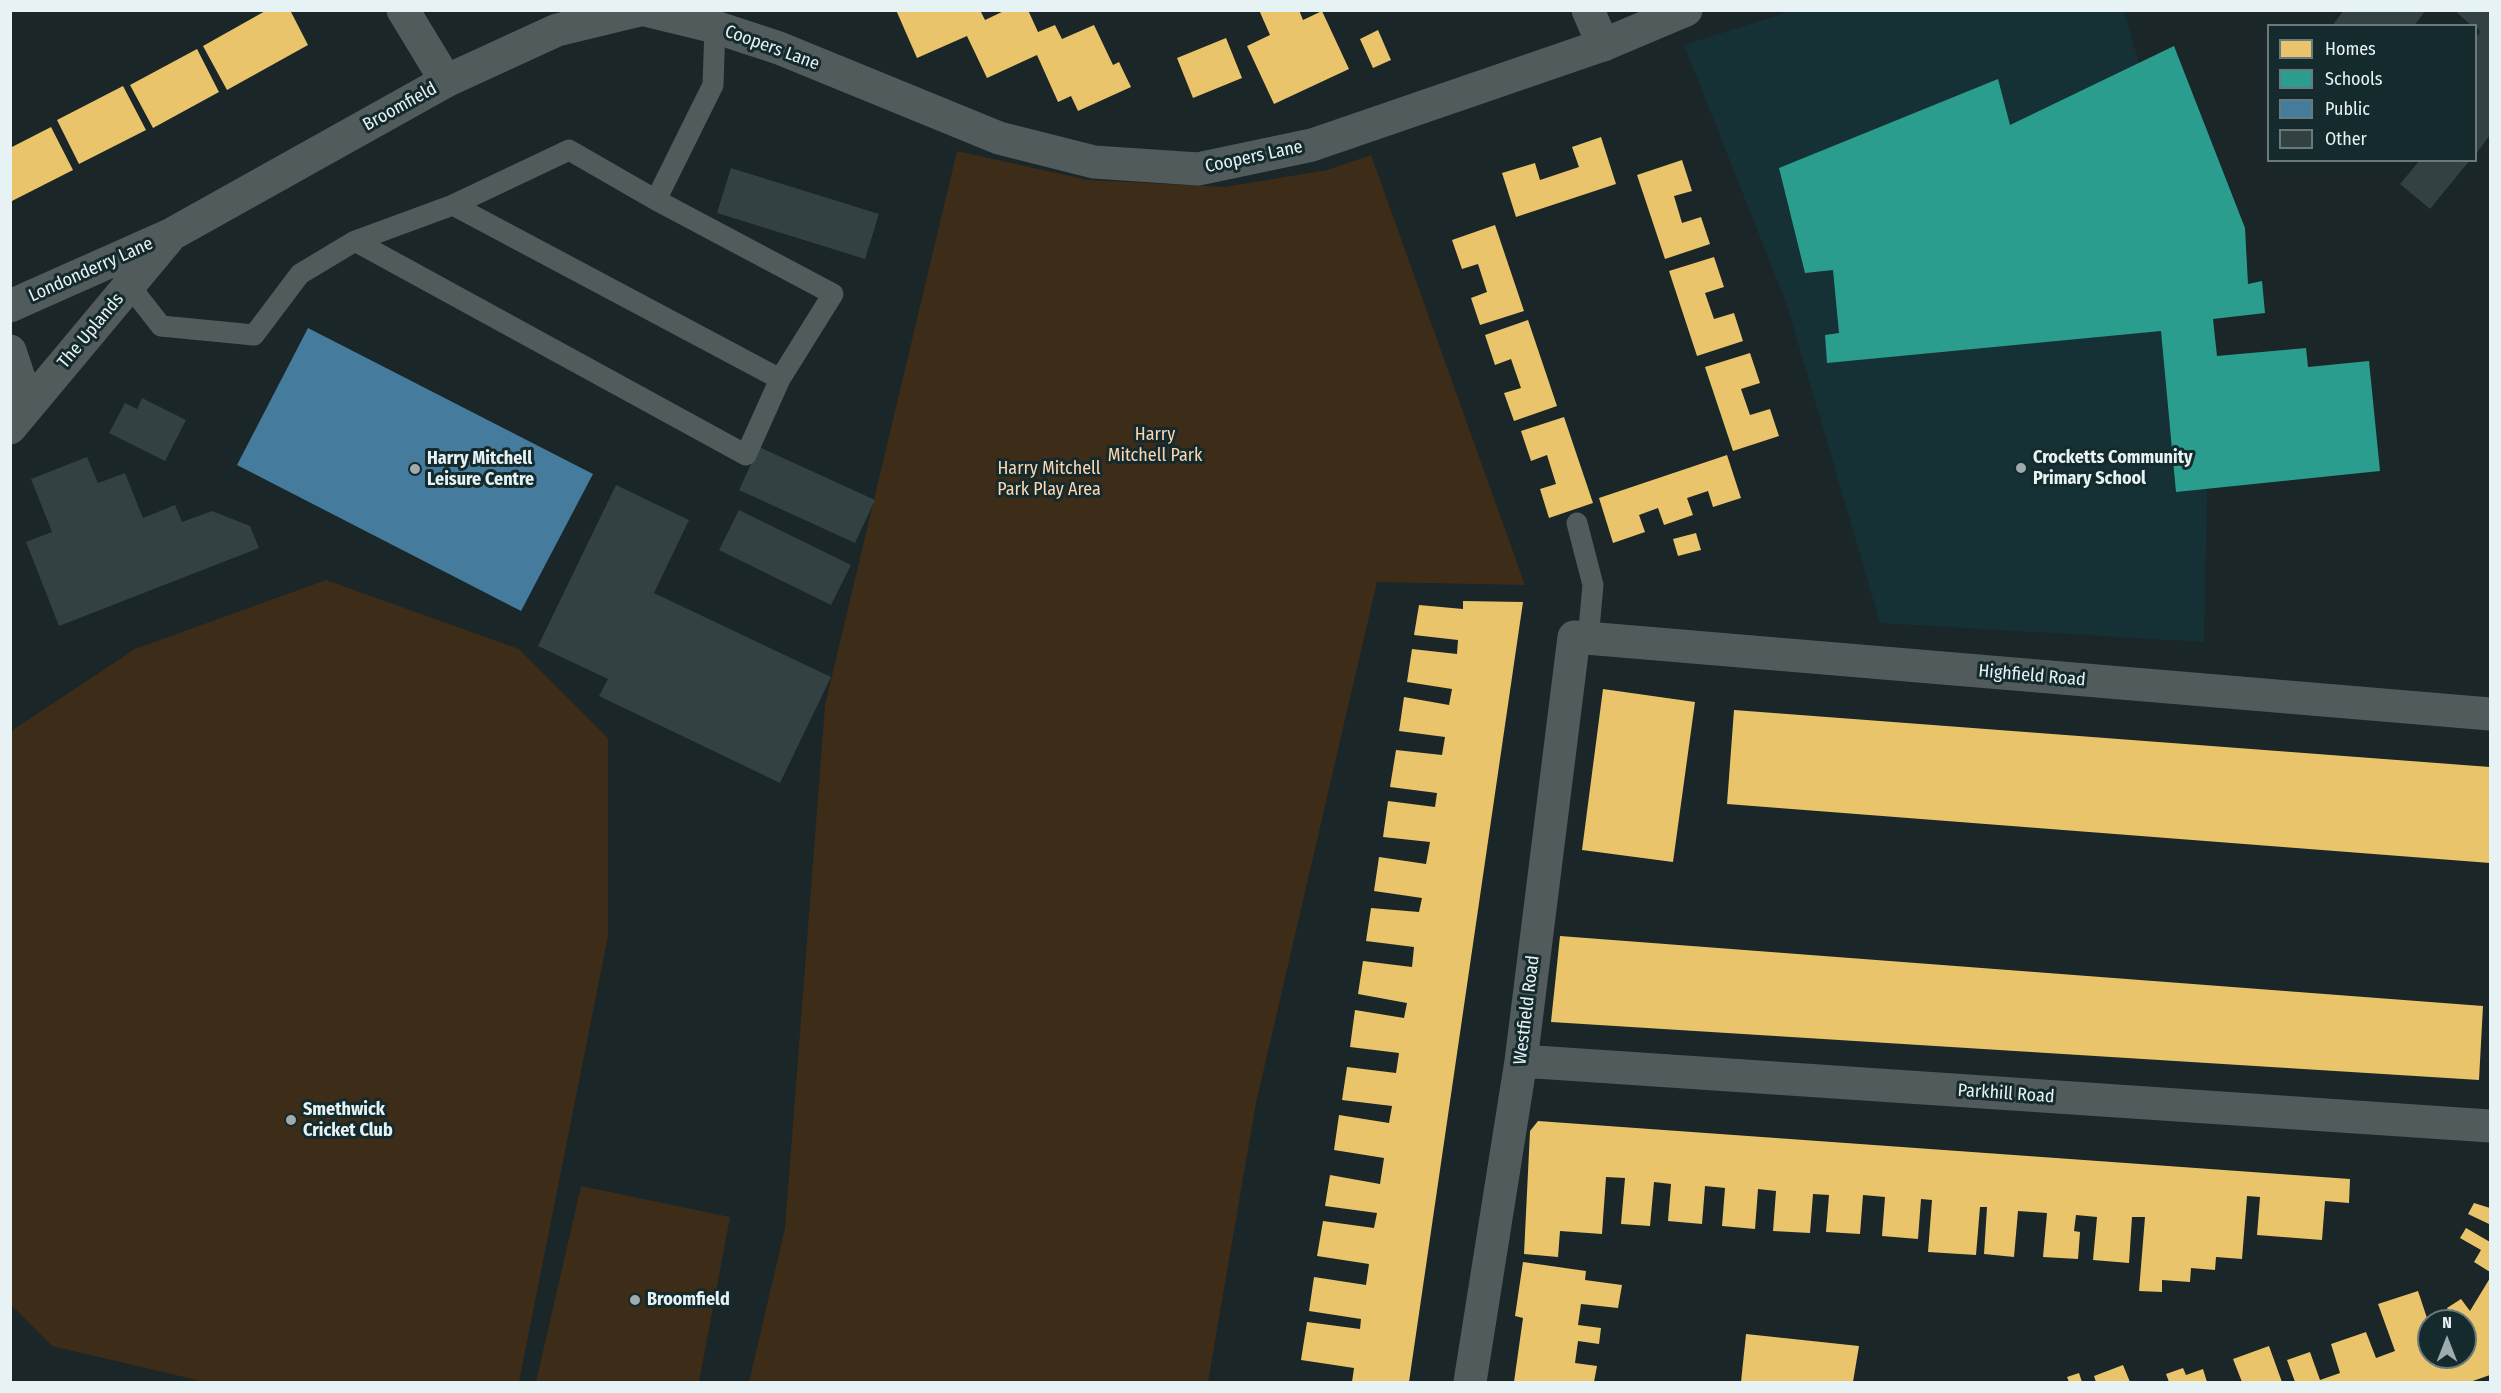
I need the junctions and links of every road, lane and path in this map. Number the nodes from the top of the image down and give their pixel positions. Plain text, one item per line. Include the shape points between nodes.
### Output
1 (403, 10) edge
2 (640, 10) edge
3 (645, 10) edge
4 (1588, 10) edge
5 (1686, 10) edge
6 (718, 19) edge
7 (1604, 45) junction
8 (446, 81) junction
9 (656, 200) junction
10 (453, 205) junction
11 (172, 234) junction
12 (355, 241) junction
13 (129, 285) junction
14 (10, 306) edge
15 (10, 351) edge
16 (780, 379) junction
17 (10, 427) edge
18 (1577, 523) dead end
19 (1581, 638) junction
20 (2490, 714) edge
21 (1521, 1061) junction
22 (2490, 1126) edge
23 (1470, 1383) edge

1 - 8 street
2 - 8 street, Broomfield via 557,30
3 - 6 street
4 - 7 street
5 - 7 street, Coopers Lane
6 - 7 street, Coopers Lane via 999,138 1094,162 1198,169 1312,145
6 - 9 lane via 713,85
8 - 11 street, Broomfield
9 - 10 lane via 568,150
9 - 16 lane via 833,294
10 - 12 lane
10 - 16 lane
11 - 13 street, The Uplands
11 - 14 street, Londonderry Lane
12 - 13 lane via 300,274 254,335 161,326
12 - 16 lane via 746,455
13 - 17 street, The Uplands
15 - 17 street, The Uplands via 21,384
18 - 19 lane via 1593,585
19 - 20 street, Highfield Road
19 - 21 street, Westfield Road
21 - 22 street, Parkhill Road
21 - 23 street, Westfield Road

